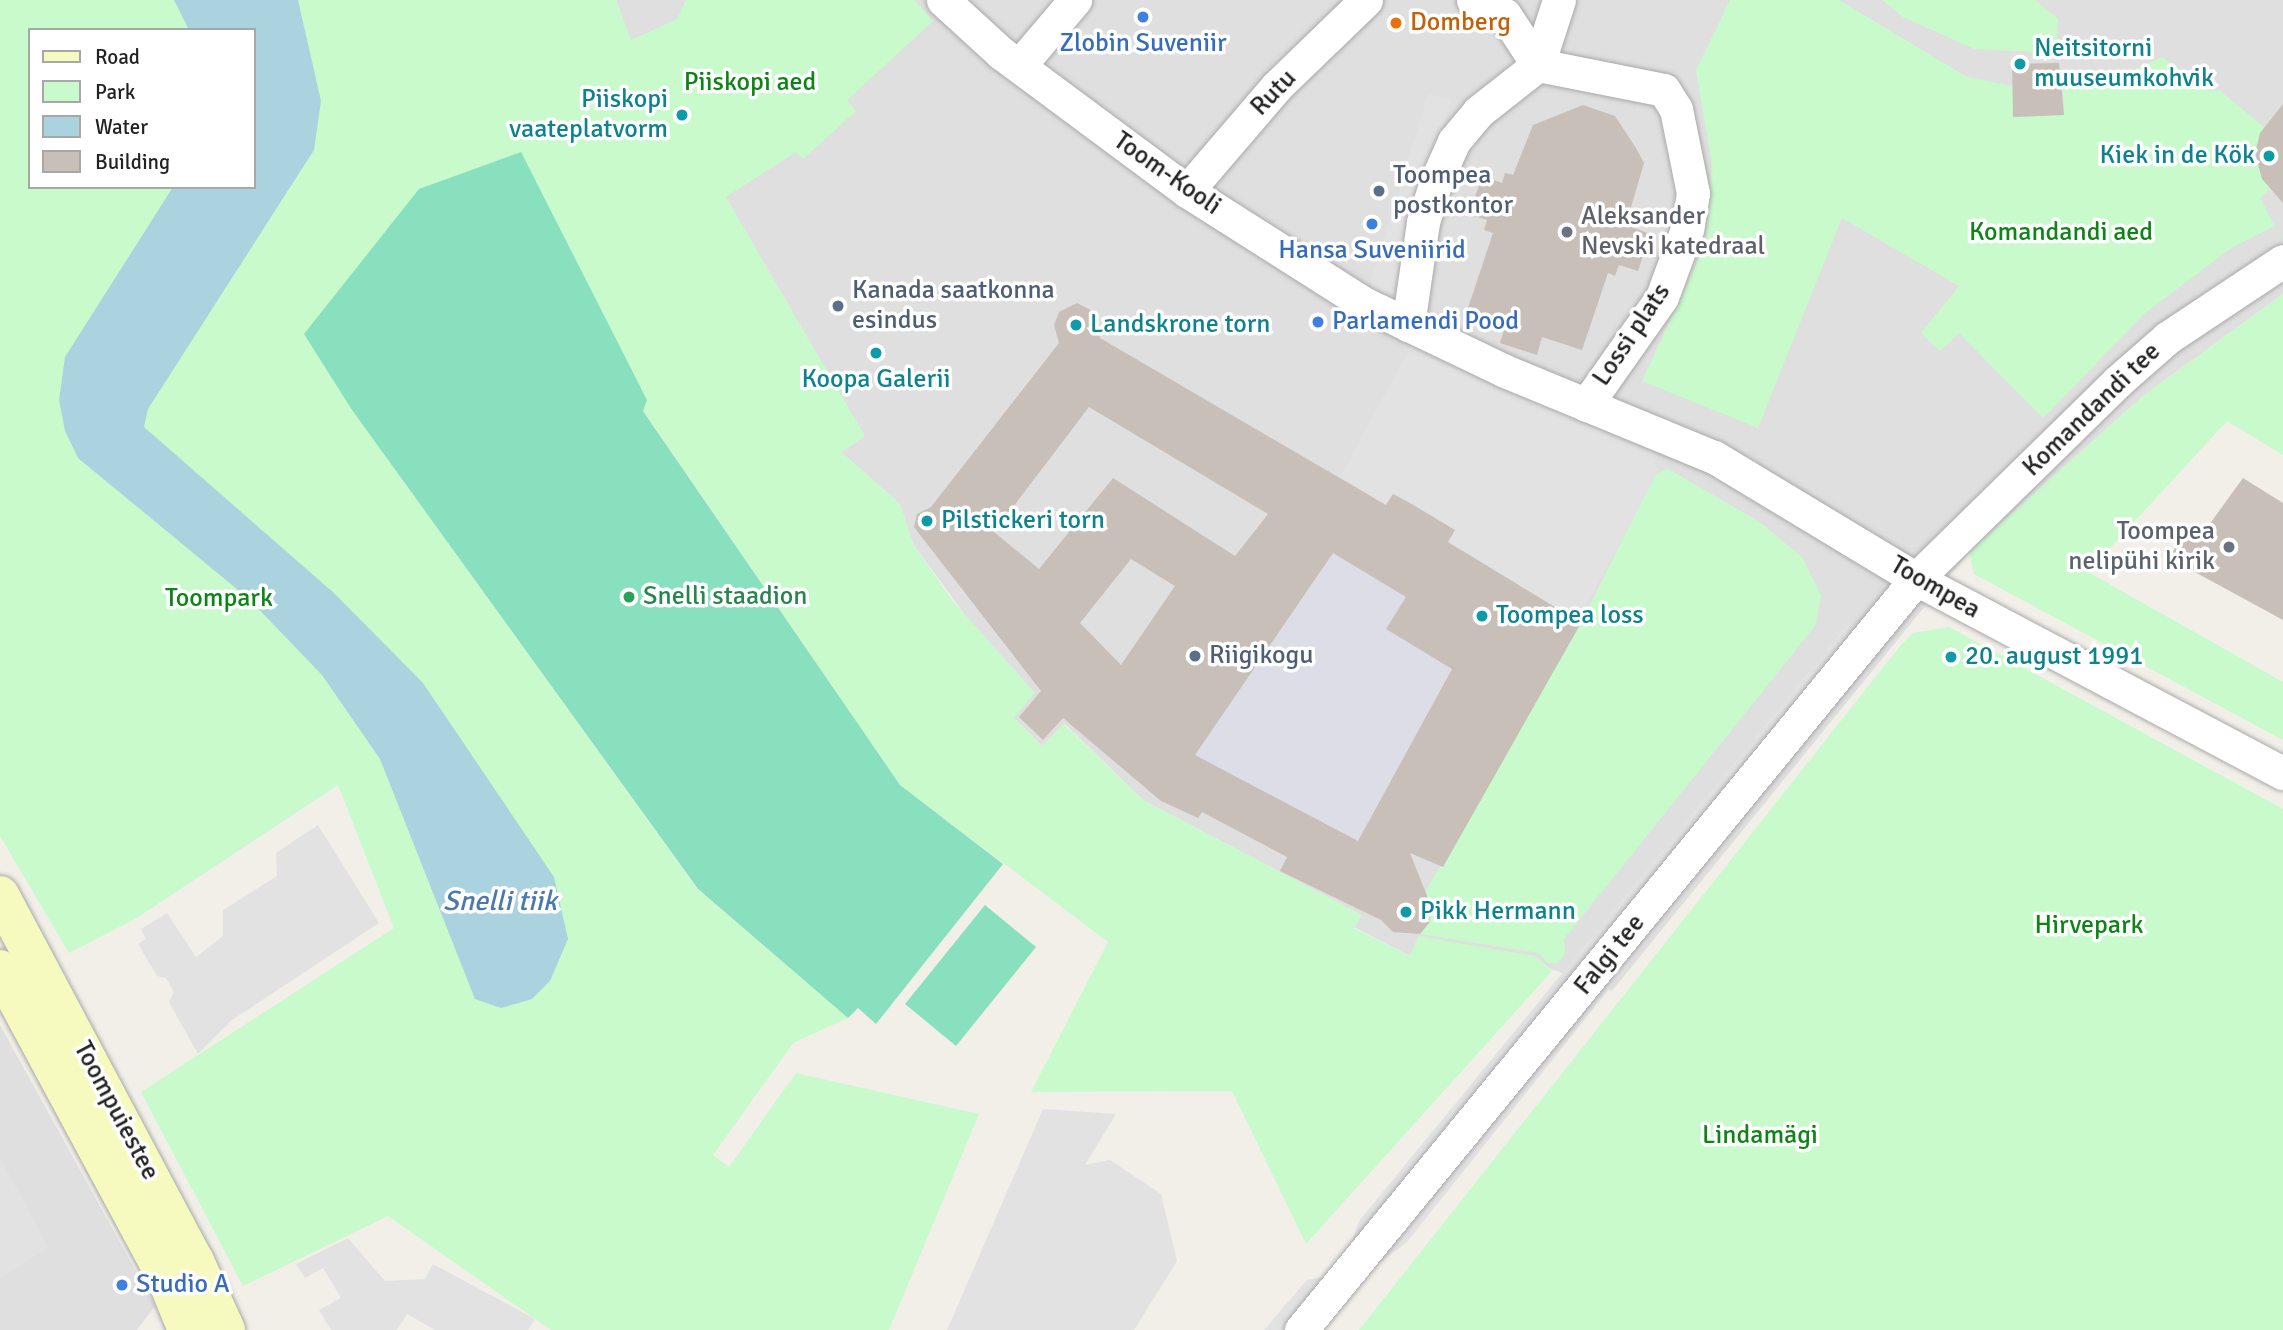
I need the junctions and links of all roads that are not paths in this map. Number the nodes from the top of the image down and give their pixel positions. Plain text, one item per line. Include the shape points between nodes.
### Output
1 (943, 0) edge
2 (1075, 0) edge
3 (1366, 0) edge
4 (1473, 0) edge
5 (1559, 0) edge
6 (1538, 65) junction
7 (1019, 66) junction
8 (1187, 191) junction
9 (2283, 261) edge
10 (1408, 325) junction
11 (1586, 405) junction
12 (1916, 579) junction
13 (2283, 773) edge
14 (0, 895) edge
15 (0, 969) edge
16 (187, 1330) edge
17 (226, 1330) edge
18 (1301, 1330) edge

1 - 7 street, Toom-Kooli
2 - 7 street
3 - 8 street, Rutu via 1276,88
4 - 6 street via 1505,15
5 - 6 street
6 - 10 street via 1478,112 1454,141 1423,222
6 - 11 street, Lossi plats via 1664,90 1676,109 1693,193 1678,262 1662,297
7 - 8 street, Toom-Kooli
8 - 10 street, Toom-Kooli via 1365,304
9 - 12 street, Komandandi tee via 2177,331 2127,373
10 - 11 street, Lossi plats
11 - 12 street, Toompea via 1714,457
12 - 13 street, Toompea
12 - 18 street, Falgi tee
14 - 17 main road, Toompuiestee via 190,1251
15 - 16 main road, Toompuiestee via 165,1276

